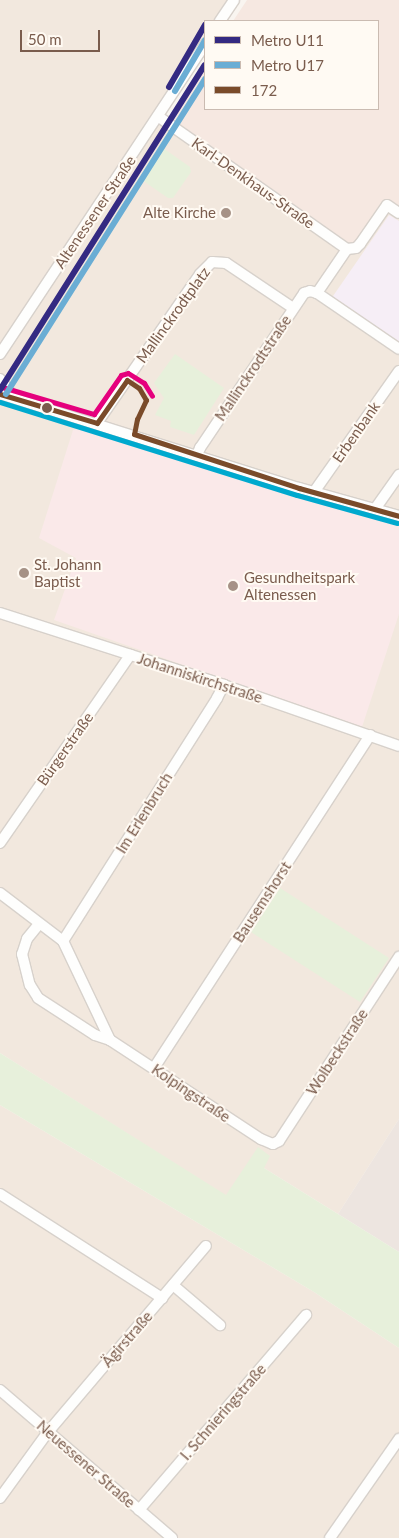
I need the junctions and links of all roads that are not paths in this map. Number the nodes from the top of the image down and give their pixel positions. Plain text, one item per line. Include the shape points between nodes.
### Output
1 (234, 0) edge
2 (221, 20) edge
3 (204, 46) edge
4 (159, 117) junction
5 (399, 213) edge
6 (347, 249) junction
7 (317, 293) junction
8 (293, 308) junction
9 (399, 349) edge
10 (0, 354) edge
11 (399, 371) edge
12 (0, 379) edge
13 (0, 394) edge
14 (13, 396) junction
15 (97, 422) junction
16 (197, 455) junction
17 (399, 475) edge
18 (314, 492) junction
19 (375, 509) junction
20 (399, 516) edge
21 (0, 613) edge
22 (130, 655) junction
23 (224, 685) junction
24 (370, 735) junction
25 (399, 746) edge
26 (0, 843) edge
27 (0, 894) edge
28 (39, 924) junction
29 (63, 941) junction
30 (399, 957) edge
31 (110, 1040) junction
32 (154, 1068) junction
33 (273, 1144) joint
34 (0, 1194) edge
35 (206, 1246) dead end
36 (173, 1285) junction
37 (162, 1298) junction
38 (306, 1315) dead end
39 (220, 1325) dead end
40 (0, 1390) edge
41 (48, 1432) junction
42 (399, 1439) edge
43 (0, 1498) edge
44 (139, 1510) junction
45 (172, 1538) edge
46 (330, 1538) edge

1 - 2 street
3 - 4 street, Altenessener Straße
4 - 6 street, Karl-Denkhaus-Straße
4 - 10 street, Altenessener Straße
5 - 6 street via 387,205 360,244
6 - 7 street
7 - 8 street, Mallinckrodtstraße via 304,293
7 - 9 street
8 - 15 street, Mallinckrodtplatz via 226,262 212,262 200,274
8 - 16 street, Mallinckrodtstraße
11 - 18 street, Erbenbank
12 - 14 street
13 - 14 street
14 - 15 street
15 - 16 street
16 - 18 street
17 - 19 street
18 - 19 street
19 - 20 street
21 - 22 street, Johanniskirchstraße
22 - 23 street, Johanniskirchstraße
22 - 26 street, Bürgerstraße
23 - 24 street, Johanniskirchstraße
23 - 29 street, Im Erlenbruch
24 - 25 street, Johanniskirchstraße
24 - 32 street, Bausemshorst
27 - 28 street
28 - 29 street
28 - 31 street, Kolpingstraße via 27,939 22,954 30,985 38,998 95,1035
29 - 31 street
30 - 33 street, Wolbeckstraße via 279,1141
31 - 32 street, Kolpingstraße
32 - 33 street, Kolpingstraße
34 - 37 street
35 - 36 street, Ägirstraße
36 - 37 street, Ägirstraße
36 - 39 street
37 - 41 street, Ägirstraße
38 - 44 street, I. Schnieringstraße
40 - 41 street, Neuessener Straße
41 - 43 street, Ägirstraße
41 - 44 street, Neuessener Straße
42 - 46 street
44 - 45 street, Neuessener Straße

